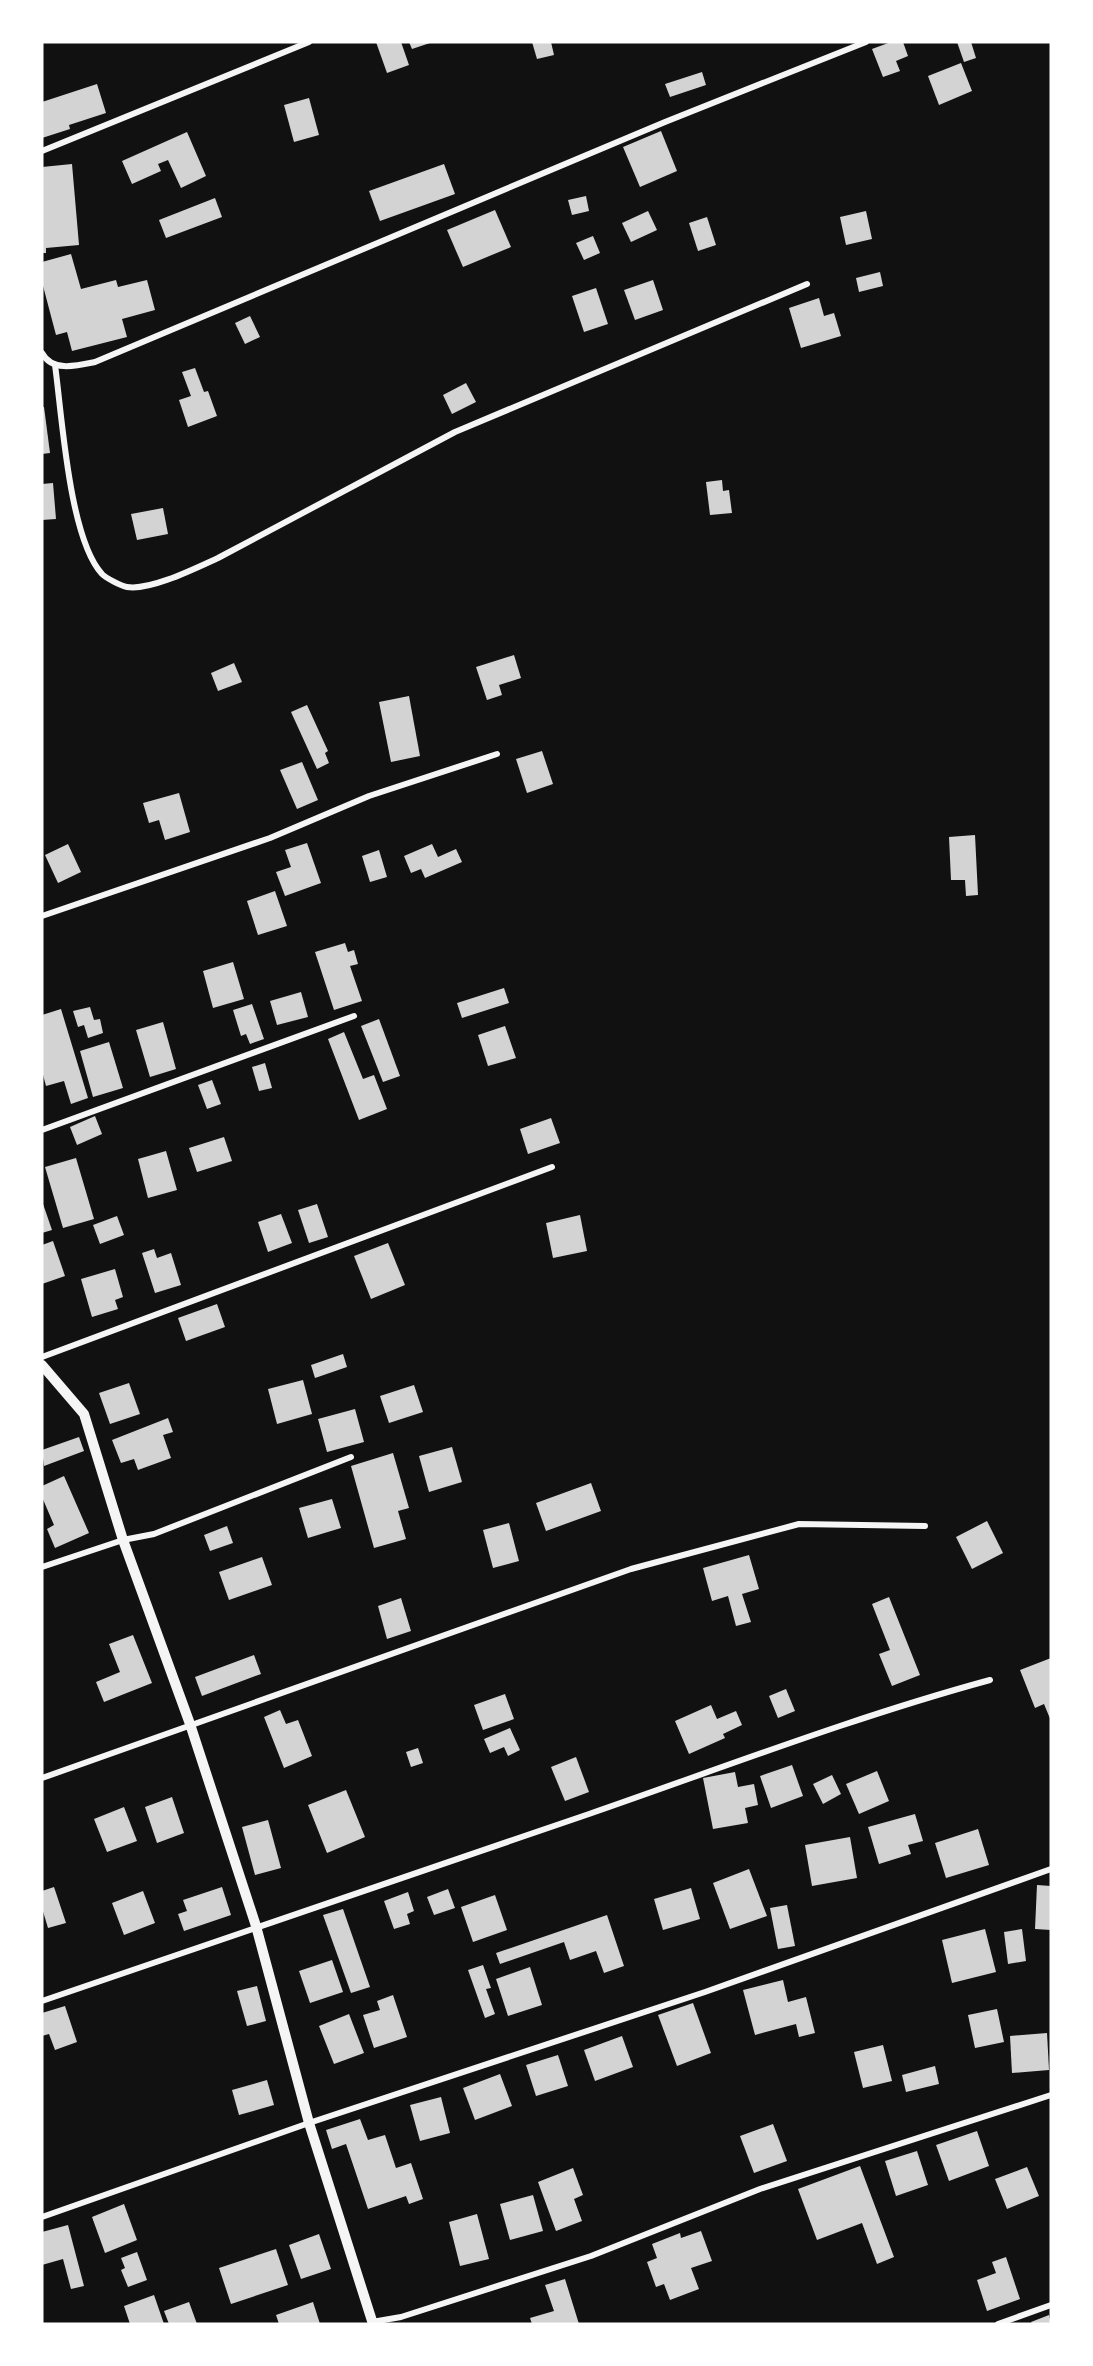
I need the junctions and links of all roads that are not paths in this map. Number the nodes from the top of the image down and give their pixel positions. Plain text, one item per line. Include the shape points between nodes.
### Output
1 (309, 42) edge
2 (866, 42) edge
3 (42, 151) edge
4 (807, 284) dead end
5 (42, 352) edge
6 (55, 365) junction
7 (497, 754) dead end
8 (42, 916) edge
9 (354, 1016) dead end
10 (42, 1130) edge
11 (552, 1167) dead end
12 (42, 1357) edge
13 (42, 1365) edge
14 (351, 1457) dead end
15 (925, 1526) dead end
16 (123, 1540) junction
17 (42, 1567) edge
18 (990, 1680) dead end
19 (190, 1724) junction
20 (42, 1778) edge
21 (1051, 1869) edge
22 (256, 1926) junction
23 (42, 2001) edge
24 (1051, 2095) edge
25 (309, 2123) junction
26 (42, 2217) edge
27 (1051, 2305) edge
28 (373, 2323) edge
29 (998, 2324) edge

1 - 3 street
2 - 6 street via 654,126 94,362
4 - 6 street via 455,432 218,558 179,575 126,587 103,575 88,550 76,513
5 - 6 street via 46,361
7 - 8 street via 369,796 270,838
9 - 10 street
11 - 12 street
13 - 16 street via 84,1414
14 - 16 street via 154,1534
15 - 19 street via 800,1524 643,1566
16 - 17 street
16 - 19 street
18 - 22 street via 918,1700
19 - 20 street
19 - 22 street
21 - 25 street via 705,1992
22 - 23 street
22 - 25 street
24 - 28 street via 760,2189 591,2256
25 - 26 street
25 - 28 street
27 - 29 street

